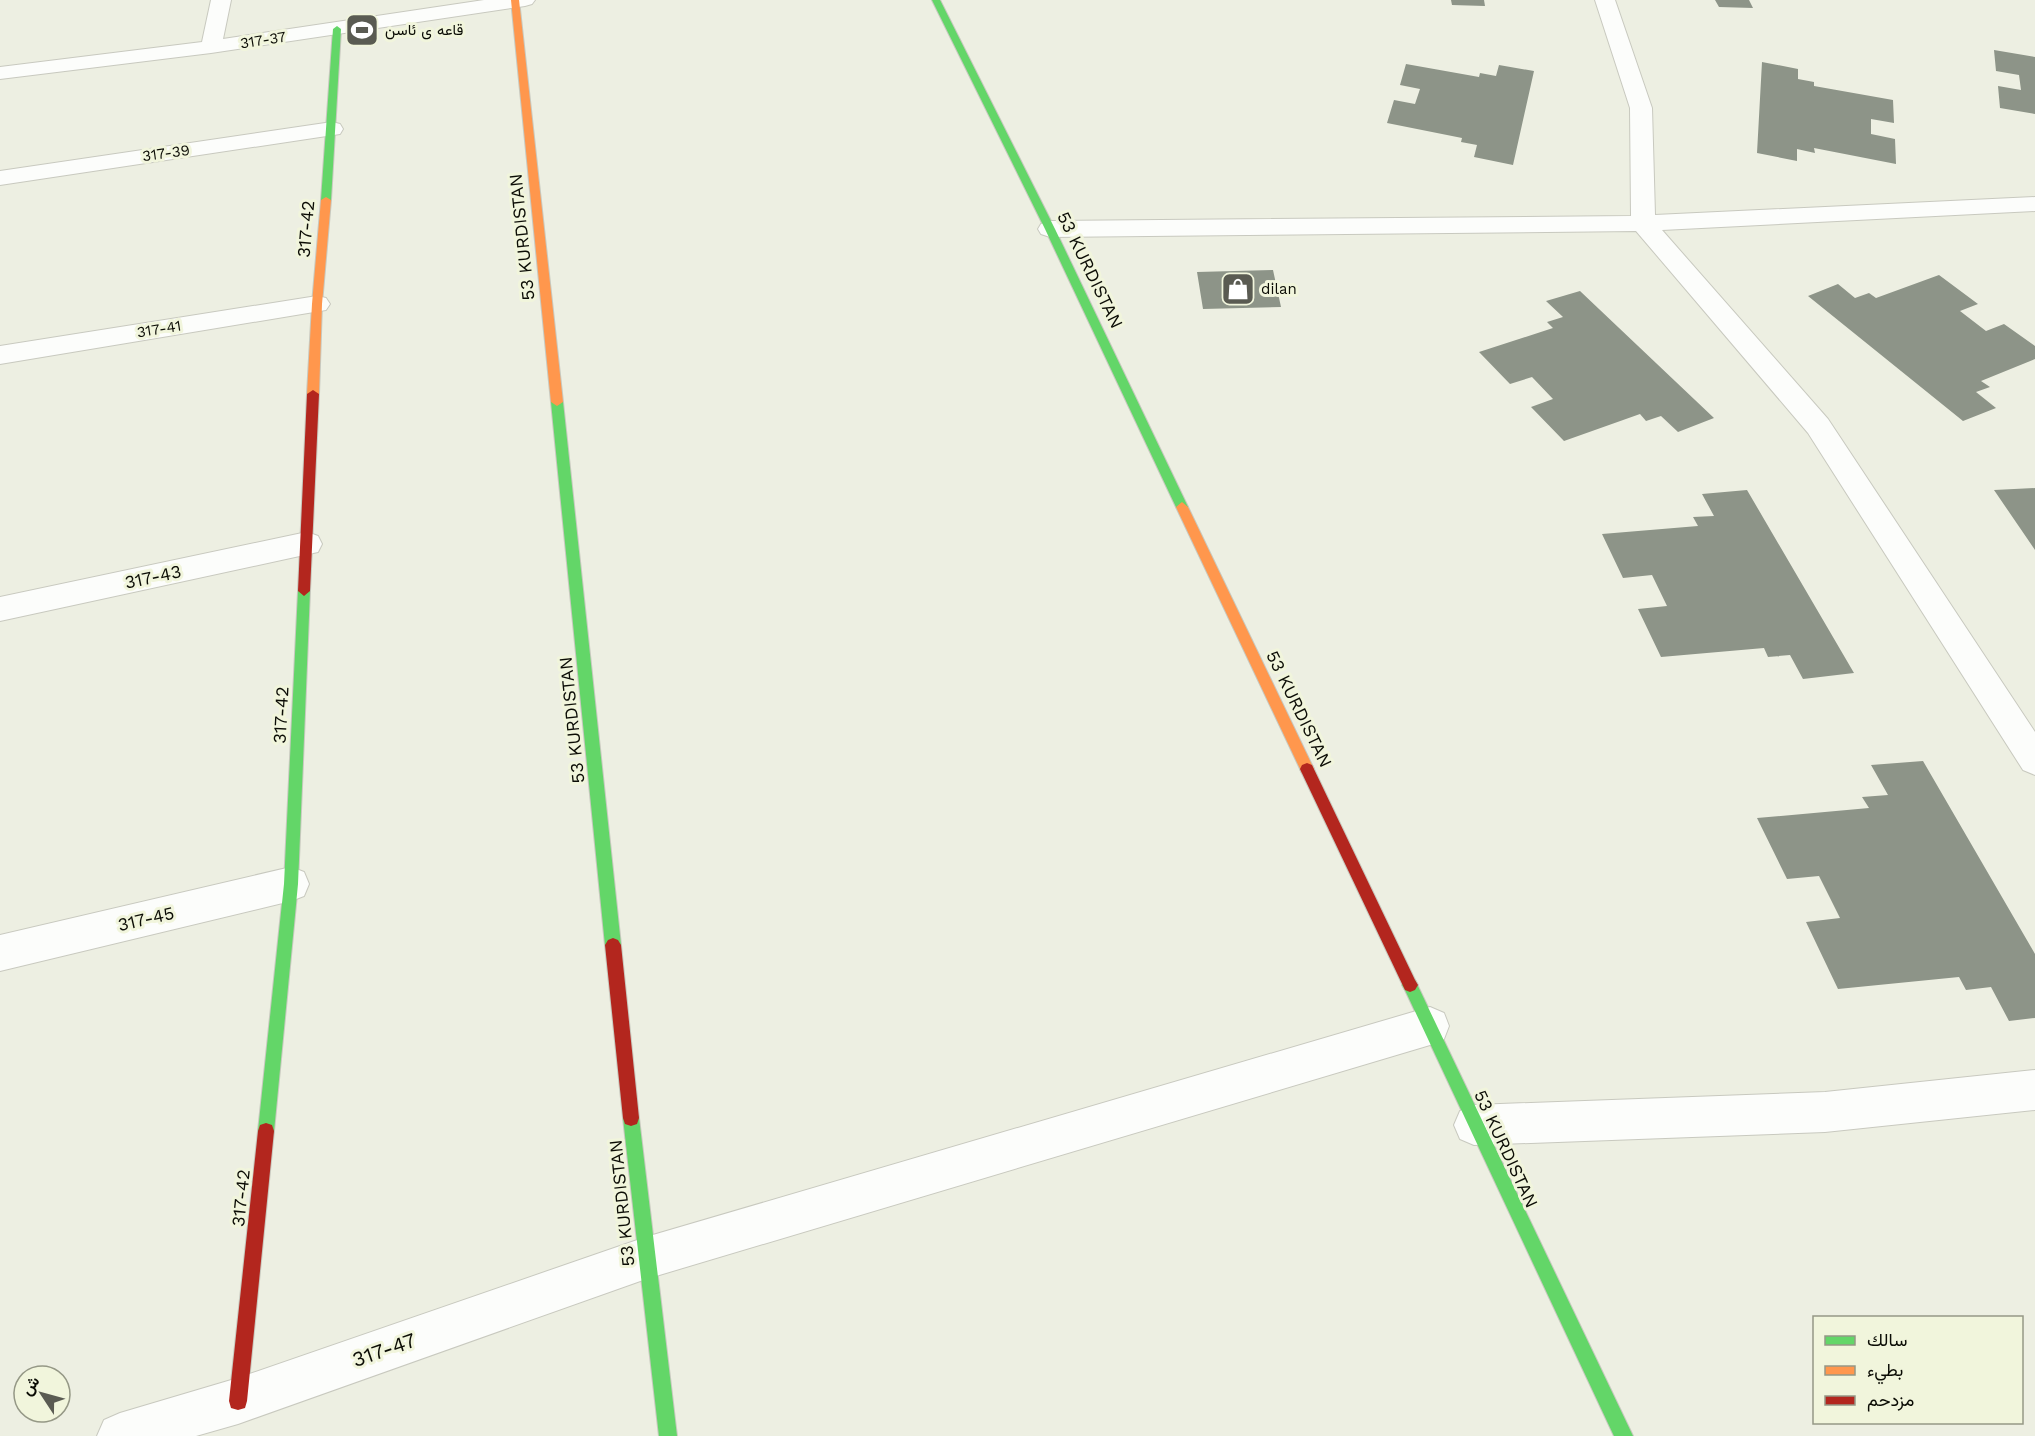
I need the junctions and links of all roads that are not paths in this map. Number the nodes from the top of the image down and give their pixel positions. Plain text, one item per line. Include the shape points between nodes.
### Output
1 (221, 0) edge
2 (936, 0) edge
3 (1605, 0) edge
4 (518, 1) edge
5 (337, 28) junction
6 (211, 48) junction
7 (0, 74) edge
8 (332, 129) junction
9 (0, 177) edge
10 (2035, 204) edge
11 (1643, 223) junction
12 (1050, 229) junction
13 (317, 304) junction
14 (0, 355) edge
15 (307, 544) junction
16 (0, 609) edge
17 (2035, 760) edge
18 (291, 884) junction
19 (0, 953) edge
20 (1430, 1026) junction
21 (2035, 1090) edge
22 (1474, 1125) junction
23 (646, 1258) junction
24 (238, 1401) junction
25 (120, 1436) edge
26 (668, 1436) edge
27 (1624, 1436) edge

1 - 6 street
2 - 12 main road, 53 KURDISTAN
3 - 11 street via 1641,108
4 - 5 street, 317-37
4 - 23 main road, 53 KURDISTAN
5 - 6 street, 317-37
5 - 8 main road, 317-42
6 - 7 street, 317-37
8 - 9 street, 317-39
8 - 13 main road, 317-42
10 - 11 street
11 - 12 street
11 - 17 street via 1818,426
12 - 20 main road, 53 KURDISTAN
13 - 14 street, 317-41
13 - 15 main road, 317-42
15 - 16 street, 317-43
15 - 18 main road, 317-42
18 - 19 street, 317-45
18 - 24 main road, 317-42
20 - 22 main road, 53 KURDISTAN
20 - 23 street, 317-47
21 - 22 street via 1825,1112
22 - 27 main road, 53 KURDISTAN
23 - 24 street, 317-47
23 - 26 main road, 53 KURDISTAN
24 - 25 street, 317-47

